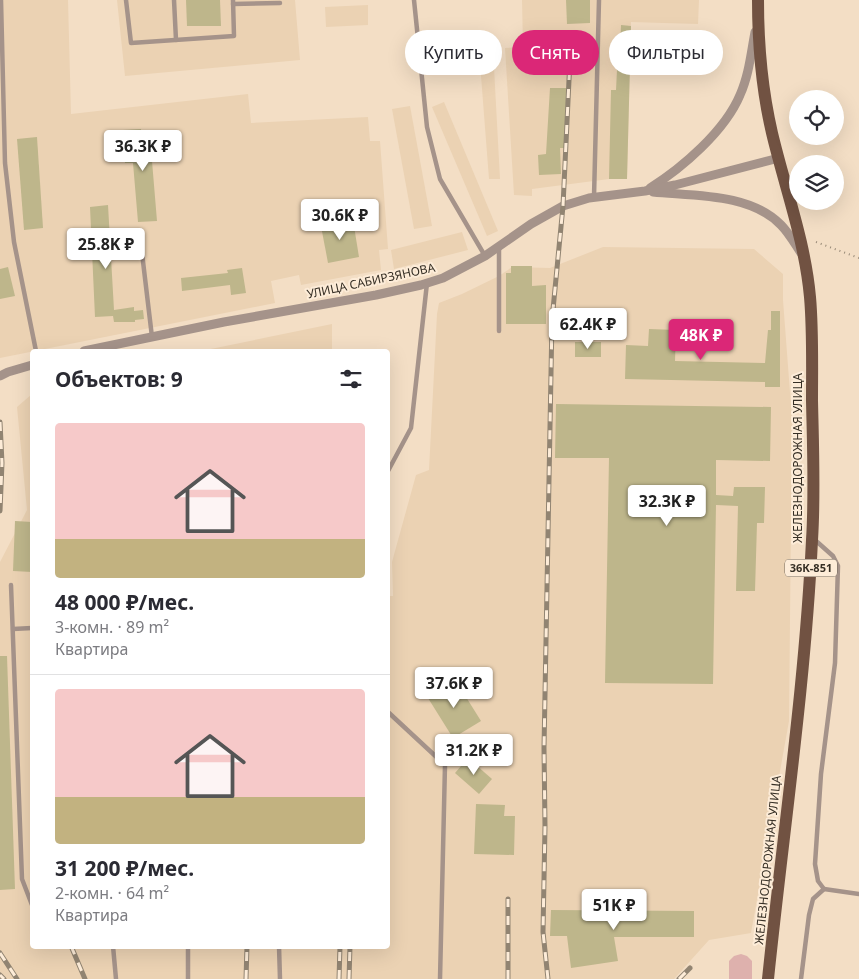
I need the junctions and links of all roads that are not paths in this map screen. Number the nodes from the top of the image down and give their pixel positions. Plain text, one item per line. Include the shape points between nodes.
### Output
1 (1, 0) edge
2 (126, 0) edge
3 (174, 0) edge
4 (414, 0) edge
5 (599, 0) edge
6 (233, 2) edge
7 (280, 3) dead end
8 (758, 6) edge
9 (176, 40) junction
10 (779, 158) junction
11 (645, 191) junction
12 (594, 197) junction
13 (500, 246) junction
14 (142, 253) dead end
15 (485, 256) junction
16 (804, 257) junction
17 (427, 283) junction
18 (499, 331) dead end
19 (152, 337) junction
20 (36, 349) edge
21 (94, 349) edge
22 (30, 366) edge
23 (0, 376) edge
24 (390, 467) edge
25 (813, 538) junction
26 (11, 585) dead end
27 (30, 628) edge
28 (13, 630) junction
29 (390, 714) edge
30 (824, 889) junction
31 (859, 894) edge
32 (30, 900) edge
33 (113, 949) edge
34 (188, 949) edge
35 (280, 949) edge
36 (116, 979) edge
37 (188, 979) edge
38 (280, 979) edge
39 (440, 979) edge
40 (768, 979) edge
41 (801, 979) edge

1 - 20 lane via 5,163 14,242
2 - 9 lane via 131,43
3 - 9 lane
4 - 15 lane via 427,127 440,179
5 - 12 lane
6 - 7 lane
6 - 9 lane via 234,36
8 - 10 main road, ЖЕЛЕЗНОДОРОЖНАЯ УЛИЦА / 36К-851 via 766,101
8 - 11 street via 748,72 734,108 674,173
10 - 11 street
10 - 16 main road, ЖЕЛЕЗНОДОРОЖНАЯ УЛИЦА / 36К-851
11 - 12 street, УЛИЦА САБИРЗЯНОВА
11 - 16 street via 732,201 752,207 781,225
12 - 13 street, УЛИЦА САБИРЗЯНОВА via 550,212
13 - 15 street, УЛИЦА САБИРЗЯНОВА
13 - 18 lane
14 - 19 lane
15 - 17 street, УЛИЦА САБИРЗЯНОВА
16 - 25 main road, ЖЕЛЕЗНОДОРОЖНАЯ УЛИЦА / 36К-851 via 810,297
17 - 19 street, УЛИЦА САБИРЗЯНОВА
17 - 24 lane via 410,428
19 - 21 street, УЛИЦА САБИРЗЯНОВА
22 - 23 street
25 - 30 lane via 833,556 838,566 835,663 815,864 818,881
25 - 40 main road, ЖЕЛЕЗНОДОРОЖНАЯ УЛИЦА / 36К-851 via 801,695
26 - 28 lane
27 - 28 lane
28 - 32 lane via 22,879
29 - 39 lane via 446,765
30 - 31 lane
30 - 41 lane via 813,900 809,915
33 - 36 lane
34 - 37 lane
35 - 38 lane

